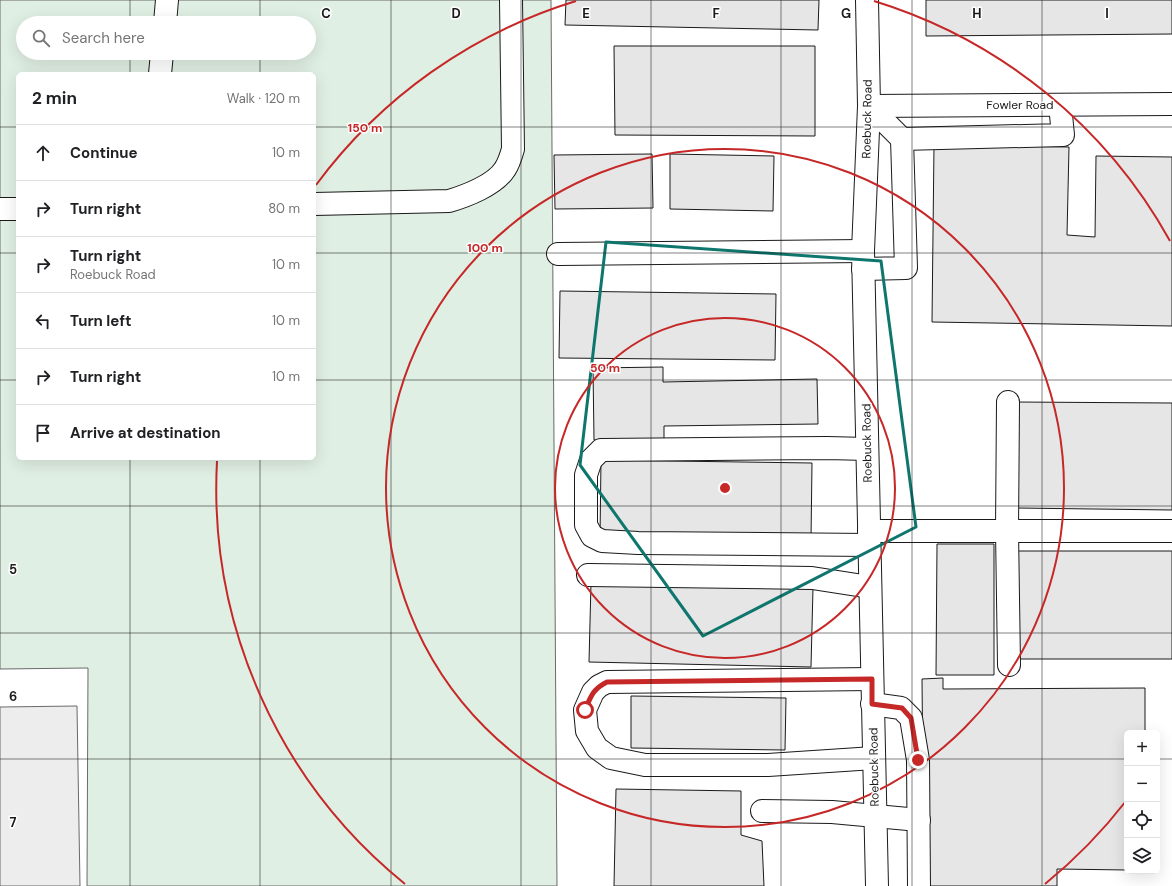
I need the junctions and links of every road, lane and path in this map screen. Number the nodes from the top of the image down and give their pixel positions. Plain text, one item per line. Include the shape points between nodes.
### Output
1 (167, 0) edge
2 (511, 0) edge
3 (867, 0) edge
4 (166, 16) edge
5 (161, 60) edge
6 (160, 72) edge
7 (1172, 104) edge
8 (1060, 105) junction
9 (869, 106) junction
10 (902, 139) junction
11 (316, 204) edge
12 (0, 209) edge
13 (16, 209) edge
14 (558, 254) dead end
15 (863, 260) junction
16 (1008, 402) dead end
17 (867, 449) junction
18 (1007, 531) junction
19 (1172, 531) edge
20 (869, 538) junction
21 (588, 575) dead end
22 (870, 587) junction
23 (1009, 665) dead end
24 (872, 679) junction
25 (872, 704) junction
26 (874, 758) junction
27 (762, 811) dead end
28 (875, 817) junction
29 (919, 820) junction
30 (876, 886) edge
31 (919, 886) edge

1 - 4 street
2 - 11 street via 513,149 504,171 494,181 463,197 449,201
3 - 9 street, Roebuck Road
5 - 6 street
7 - 8 street, Fowler Road
8 - 9 street, Fowler Road
8 - 10 street via 1063,135
9 - 10 street
9 - 15 street, Roebuck Road
10 - 15 street via 906,268
12 - 13 street
14 - 15 street
15 - 17 street, Roebuck Road
16 - 18 street
17 - 20 street, Roebuck Road
17 - 20 street via 601,450 591,460 586,476 586,525 592,536 602,541 638,543
18 - 19 street
18 - 20 street
18 - 23 street
20 - 22 street, Roebuck Road
21 - 22 street via 812,578
22 - 24 street, Roebuck Road
24 - 25 street, Roebuck Road
24 - 26 street via 607,682 593,692 585,710 587,732 597,748 611,758 644,765 768,765
25 - 26 street, Roebuck Road
25 - 29 street via 902,708 911,718 918,760
26 - 28 street, Roebuck Road
27 - 28 street via 832,812
28 - 29 street
28 - 30 street, Roebuck Road
29 - 31 street

